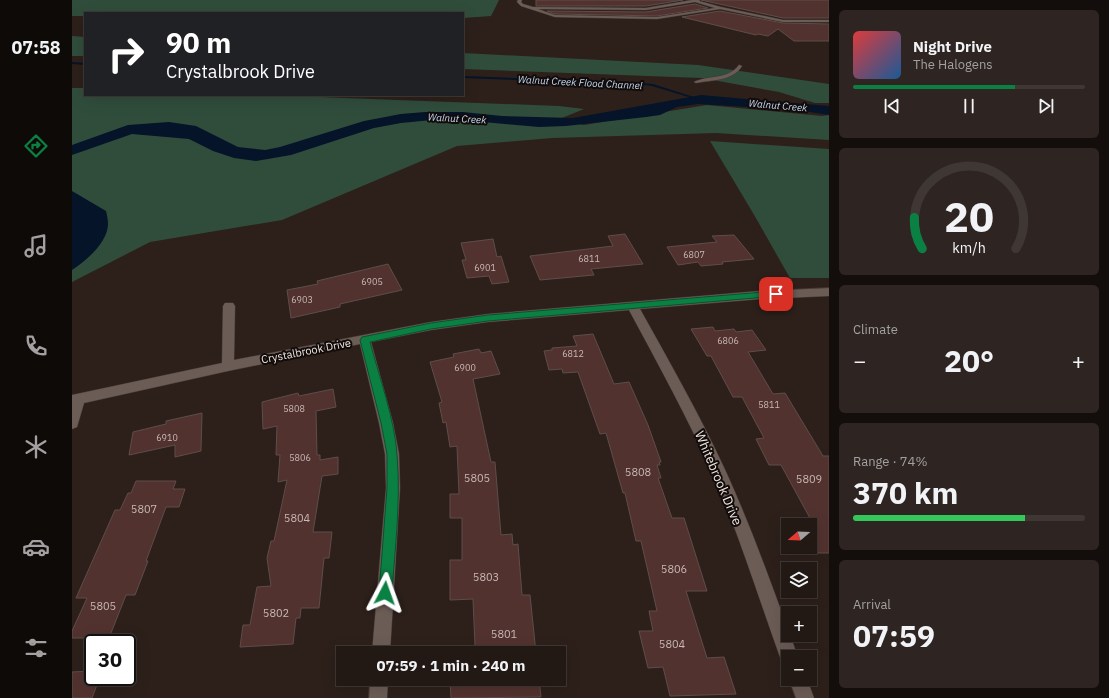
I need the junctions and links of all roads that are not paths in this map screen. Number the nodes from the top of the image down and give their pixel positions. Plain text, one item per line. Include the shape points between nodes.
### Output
1 (520, 0) edge
2 (697, 0) edge
3 (529, 8) junction
4 (720, 8) junction
5 (829, 21) edge
6 (740, 66) dead end
7 (696, 82) dead end
8 (829, 292) edge
9 (229, 306) dead end
10 (633, 306) junction
11 (365, 340) junction
12 (228, 366) junction
13 (75, 399) edge
14 (72, 423) edge
15 (382, 646) edge
16 (786, 650) edge
17 (379, 686) edge
18 (801, 686) edge
19 (378, 698) edge
20 (805, 698) edge

1 - 3 lane via 520,4
2 - 3 lane via 646,9
2 - 4 lane
3 - 4 lane via 555,16 662,18
4 - 5 lane via 788,22
6 - 7 lane via 736,73 729,76
8 - 10 street, Crystalbrook Drive
9 - 12 street
10 - 11 street, Crystalbrook Drive via 488,318 431,326
10 - 16 street, Whitebrook Drive via 697,427 731,501
11 - 12 street, Crystalbrook Drive
11 - 15 street via 392,454 393,488
12 - 13 street, Crystalbrook Drive
13 - 14 street
17 - 19 street
18 - 20 street

